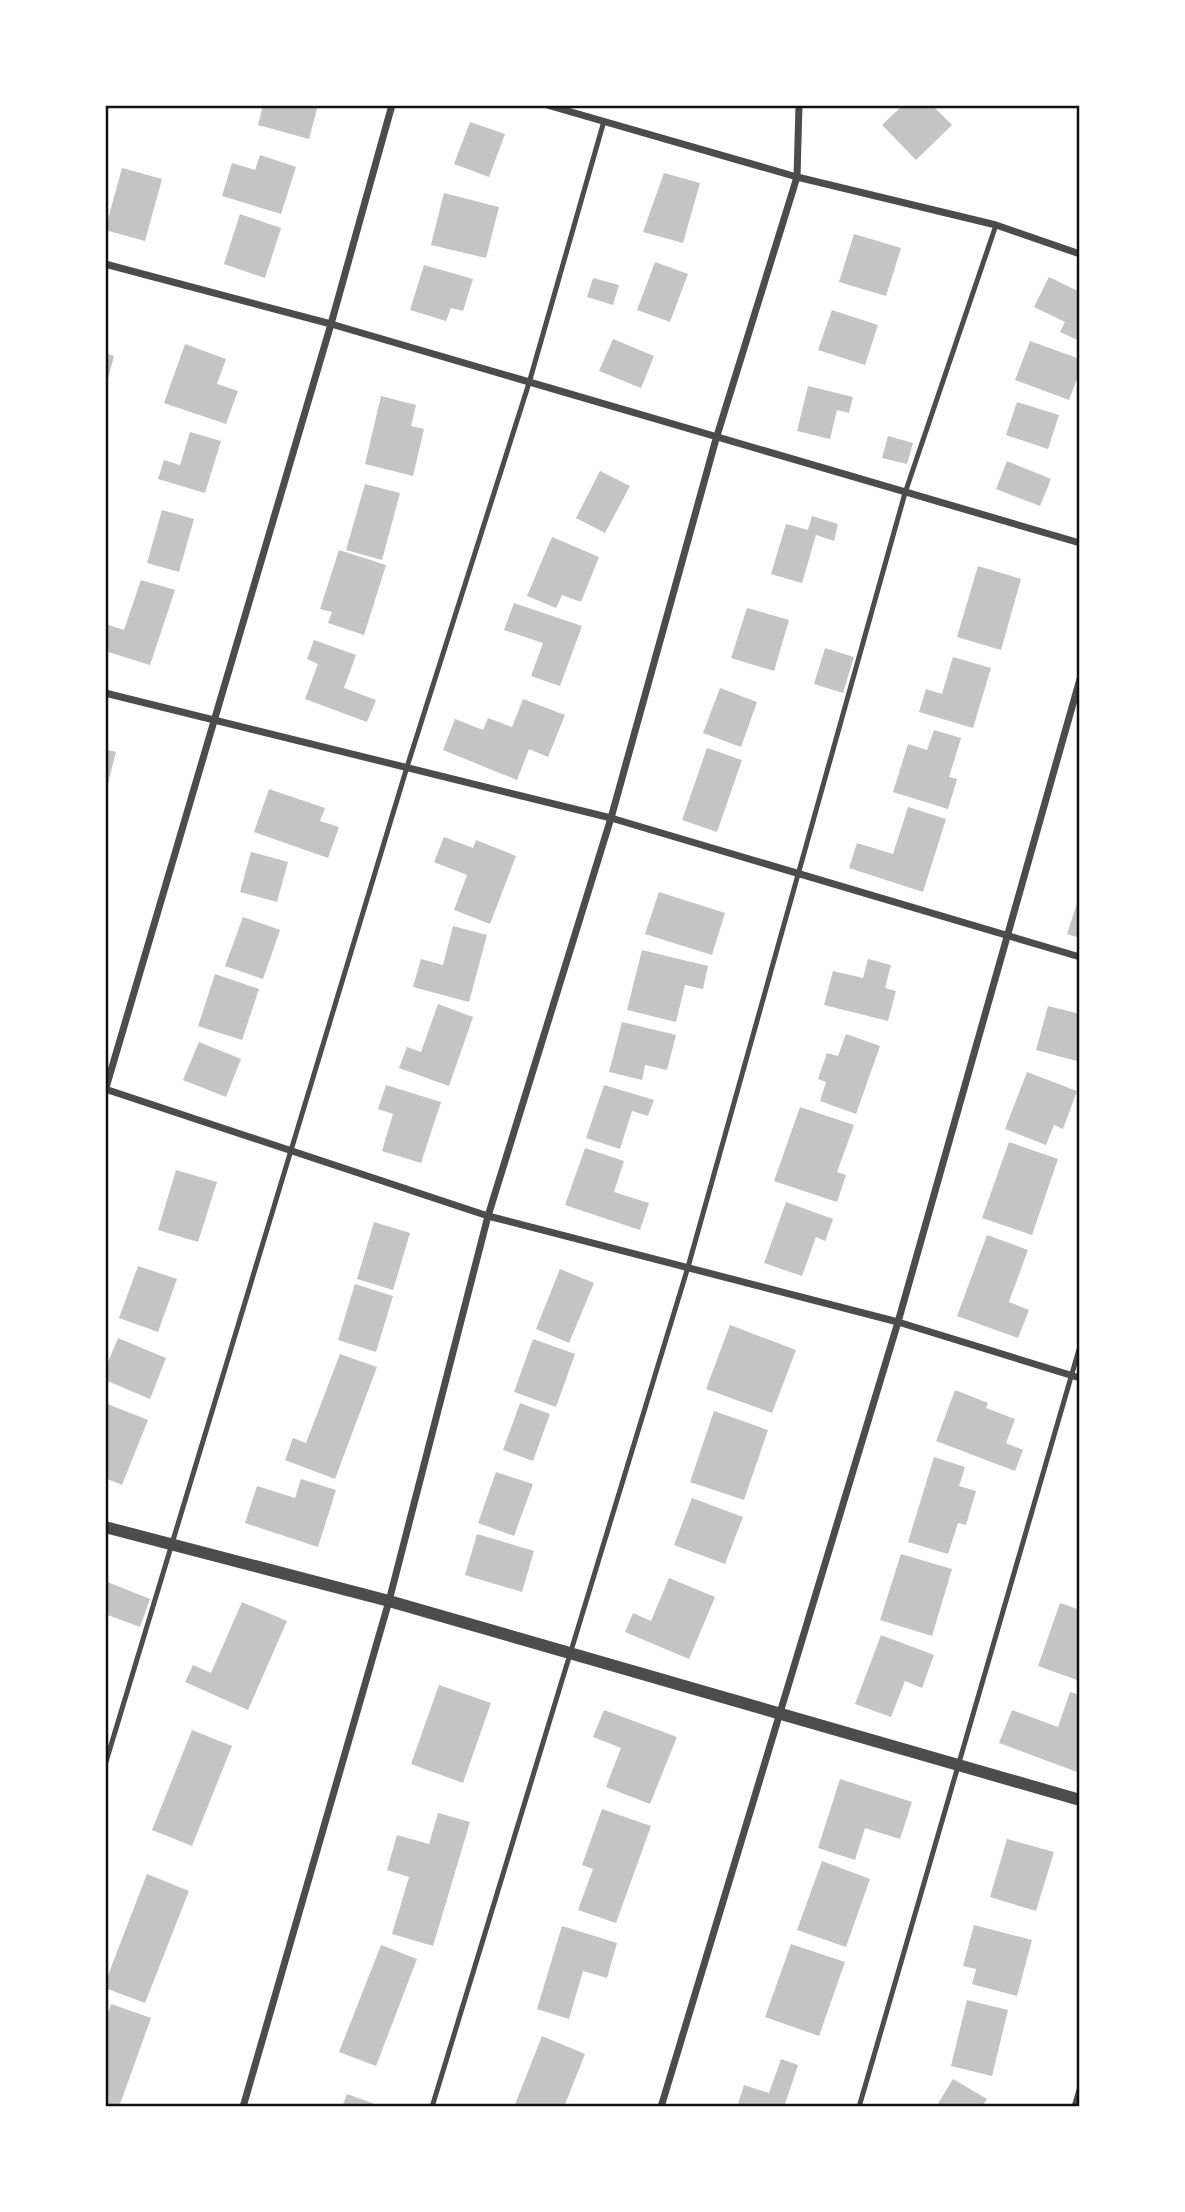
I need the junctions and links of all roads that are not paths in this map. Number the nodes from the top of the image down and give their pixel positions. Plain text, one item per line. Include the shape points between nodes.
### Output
1 (392, 105) edge
2 (547, 105) edge
3 (799, 105) edge
4 (604, 121) junction
5 (797, 177) junction
6 (996, 225) junction
7 (1080, 254) edge
8 (105, 264) edge
9 (331, 324) junction
10 (529, 383) junction
11 (716, 439) junction
12 (905, 493) junction
13 (1080, 543) edge
14 (1080, 679) edge
15 (105, 693) edge
16 (215, 719) junction
17 (407, 767) junction
18 (611, 818) junction
19 (797, 873) junction
20 (1006, 936) junction
21 (1080, 957) edge
22 (105, 1090) edge
23 (292, 1151) junction
24 (488, 1216) junction
25 (688, 1267) junction
26 (898, 1322) junction
27 (1080, 1346) edge
28 (1071, 1376) junction
29 (1080, 1378) edge
30 (105, 1527) edge
31 (173, 1544) junction
32 (389, 1601) junction
33 (569, 1652) junction
34 (781, 1712) junction
35 (105, 1765) edge
36 (960, 1765) junction
37 (1080, 1800) edge
38 (1080, 2090) edge
39 (243, 2107) edge
40 (432, 2107) edge
41 (661, 2107) edge
42 (859, 2107) edge
43 (1075, 2107) edge

1 - 9 street
2 - 4 street
3 - 5 street
4 - 5 street
4 - 10 lane
5 - 6 street
5 - 11 street
6 - 7 street
6 - 12 lane
8 - 9 street
9 - 10 street
9 - 16 street
10 - 11 street
10 - 17 lane
11 - 12 street
11 - 18 street
12 - 13 street
12 - 19 lane
14 - 20 street
15 - 16 street
16 - 17 street
16 - 22 street
17 - 18 street
17 - 23 lane
18 - 19 street
18 - 24 street
19 - 20 street
19 - 25 lane
20 - 21 street
20 - 26 street
22 - 23 street
23 - 24 street
23 - 31 lane
24 - 25 street
24 - 32 street
25 - 26 street
25 - 33 lane
26 - 28 street
26 - 34 street
27 - 28 lane
28 - 29 street
28 - 36 lane
30 - 31 street
31 - 32 street
31 - 35 lane
32 - 33 street
32 - 39 street
33 - 34 street
33 - 40 lane
34 - 36 street
34 - 41 street
36 - 37 street
36 - 42 lane
38 - 43 street

